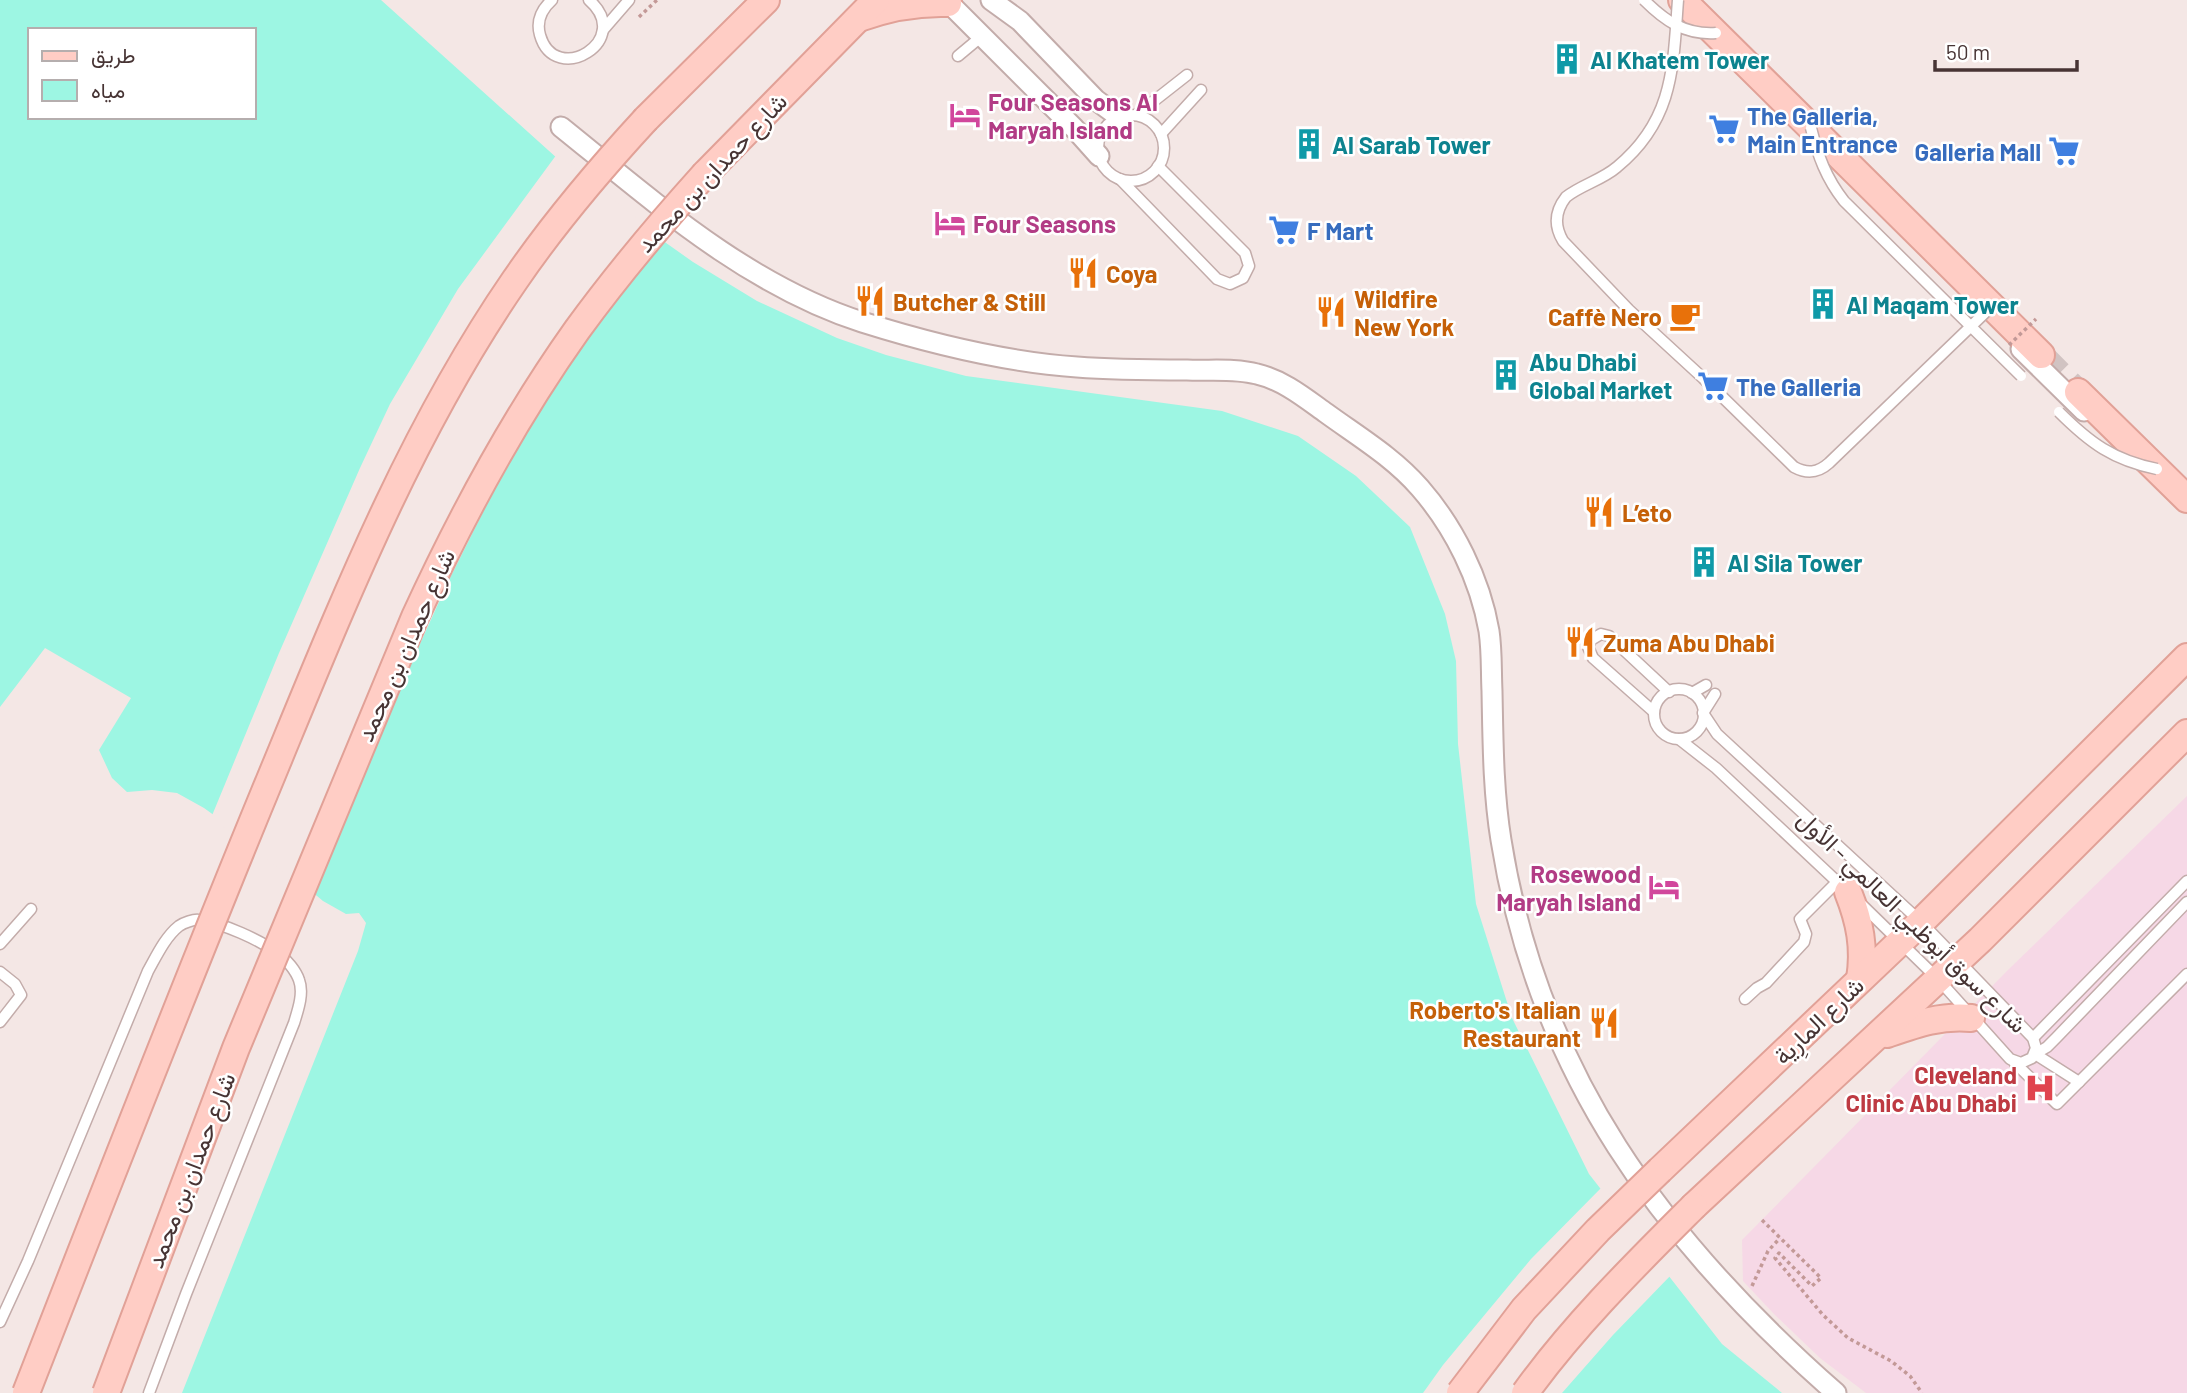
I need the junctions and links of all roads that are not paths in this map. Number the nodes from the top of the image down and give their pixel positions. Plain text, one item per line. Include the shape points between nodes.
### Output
1 (552, 0) edge
2 (590, 0) edge
3 (629, 0) edge
4 (766, 0) edge
5 (990, 0) edge
6 (1644, 0) edge
7 (1670, 0) edge
8 (1680, 0) edge
9 (947, 1) edge
10 (867, 9) edge
11 (1676, 26) junction
12 (603, 31) junction
13 (1716, 33) junction
14 (982, 36) junction
15 (958, 56) dead end
16 (1187, 75) dead end
17 (1201, 90) dead end
18 (1128, 116) junction
19 (561, 127) dead end
20 (1811, 128) junction
21 (1161, 134) junction
22 (1099, 156) junction
23 (1158, 166) junction
24 (1120, 179) junction
25 (1992, 306) junction
26 (1971, 326) junction
27 (2041, 355) tunnel mouth
28 (2021, 376) dead end
29 (2078, 392) tunnel mouth
30 (2059, 412) dead end
31 (2157, 469) junction
32 (2187, 499) edge
33 (2187, 514) edge
34 (2187, 657) edge
35 (1706, 685) dead end
36 (1669, 692) junction
37 (1692, 693) junction
38 (1715, 694) dead end
39 (1654, 712) junction
40 (1703, 713) junction
41 (2187, 733) edge
42 (1679, 739) junction
43 (2186, 886) edge
44 (1843, 887) junction
45 (2187, 902) edge
46 (31, 909) dead end
47 (1921, 922) junction
48 (1900, 941) junction
49 (0, 944) edge
50 (1958, 961) junction
51 (0, 972) edge
52 (2187, 974) edge
53 (1860, 979) junction
54 (1938, 979) junction
55 (1745, 999) dead end
56 (1971, 1018) junction
57 (0, 1022) edge
58 (1875, 1038) junction
59 (2033, 1038) junction
60 (2035, 1054) junction
61 (2010, 1059) junction
62 (2079, 1082) junction
63 (0, 1322) edge
64 (26, 1393) edge
65 (106, 1393) edge
66 (149, 1393) edge
67 (1460, 1393) edge
68 (1525, 1393) edge
69 (1836, 1393) edge

1 - 12 lane via 542,11 539,28 544,44 557,55 582,56 596,47
2 - 12 lane via 601,15
3 - 12 lane
4 - 64 main road, bridge via 646,119 574,201 513,282 419,442 336,618
5 - 18 street via 1034,34 1086,90
6 - 11 lane, bridge
7 - 33 street
8 - 11 lane, bridge
8 - 13 main road
9 - 10 main road
9 - 14 street
10 - 65 main road, شارع حمدان بن محمد, bridge via 646,241 557,360 481,485 415,617 286,926
11 - 13 lane, bridge via 1694,33
11 - 26 lane, bridge via 1670,87 1649,132 1616,169 1572,192 1558,211 1557,227 1563,241 1595,276 1794,467 1808,472 1829,463
13 - 20 main road
14 - 15 lane
14 - 22 street
16 - 18 lane
17 - 21 lane
18 - 21 lane via 1146,118
18 - 22 lane via 1104,128 1097,147
19 - 69 street via 720,250 788,291 855,319 931,342 1018,360 1076,367 1258,374 1288,387 1399,466 1450,530 1484,610 1491,645 1500,835 1521,937 1556,1035 1628,1165 1661,1210 1739,1300
20 - 25 main road
20 - 26 lane, bridge via 1825,174 1843,201
21 - 23 lane via 1163,156
22 - 24 lane via 1103,166
23 - 24 lane via 1141,179
23 - 24 lane via 1245,253 1249,266 1243,278 1230,284 1217,279
25 - 26 lane, bridge
25 - 27 main road
26 - 28 lane, bridge
29 - 31 main road
30 - 31 lane, bridge via 2099,448
31 - 32 main road
34 - 47 main road, شارع المارِية
35 - 37 lane
36 - 37 lane
36 - 39 lane
36 - 39 lane, شارع سوق أبوظبي العالمي - الأول via 1609,636 1591,639 1588,647 1593,658
37 - 40 lane, شارع سوق أبوظبي العالمي - الأول
38 - 40 lane
39 - 42 lane, شارع سوق أبوظبي العالمي - الأول via 1658,728
40 - 42 lane via 1693,734
40 - 47 lane, شارع سوق أبوظبي العالمي - الأول via 1723,740
41 - 50 main road, شارع المارِية
42 - 44 lane, شارع سوق أبوظبي العالمي - الأول
43 - 59 lane
44 - 48 lane, شارع سوق أبوظبي العالمي - الأول
44 - 53 main road via 1862,939
44 - 55 lane via 1800,919 1804,942
45 - 60 lane via 2047,1047
46 - 49 lane
47 - 48 main road, شارع المارِية
47 - 50 lane, شارع سوق أبوظبي العالمي - الأول
48 - 53 main road, شارع المارِية
48 - 54 lane, شارع سوق أبوظبي العالمي - الأول
50 - 54 main road, شارع المارِية
50 - 59 lane, شارع سوق أبوظبي العالمي - الأول
51 - 57 lane via 21,995
52 - 62 lane
53 - 67 main road, شارع المارِية, bridge via 1598,1230 1524,1308
54 - 56 lane, شارع سوق أبوظبي العالمي - الأول
54 - 58 main road, شارع المارِية
56 - 58 main road via 1924,1020
56 - 61 lane, شارع سوق أبوظبي العالمي - الأول
58 - 68 main road, شارع المارِية, bridge via 1640,1260
59 - 60 lane, شارع سوق أبوظبي العالمي - الأول
60 - 61 lane, شارع سوق أبوظبي العالمي - الأول via 2021,1063
60 - 62 lane
61 - 62 lane via 2057,1104
63 - 66 lane via 148,971 166,941 179,926 196,919 251,938 280,955 294,971 300,1000

